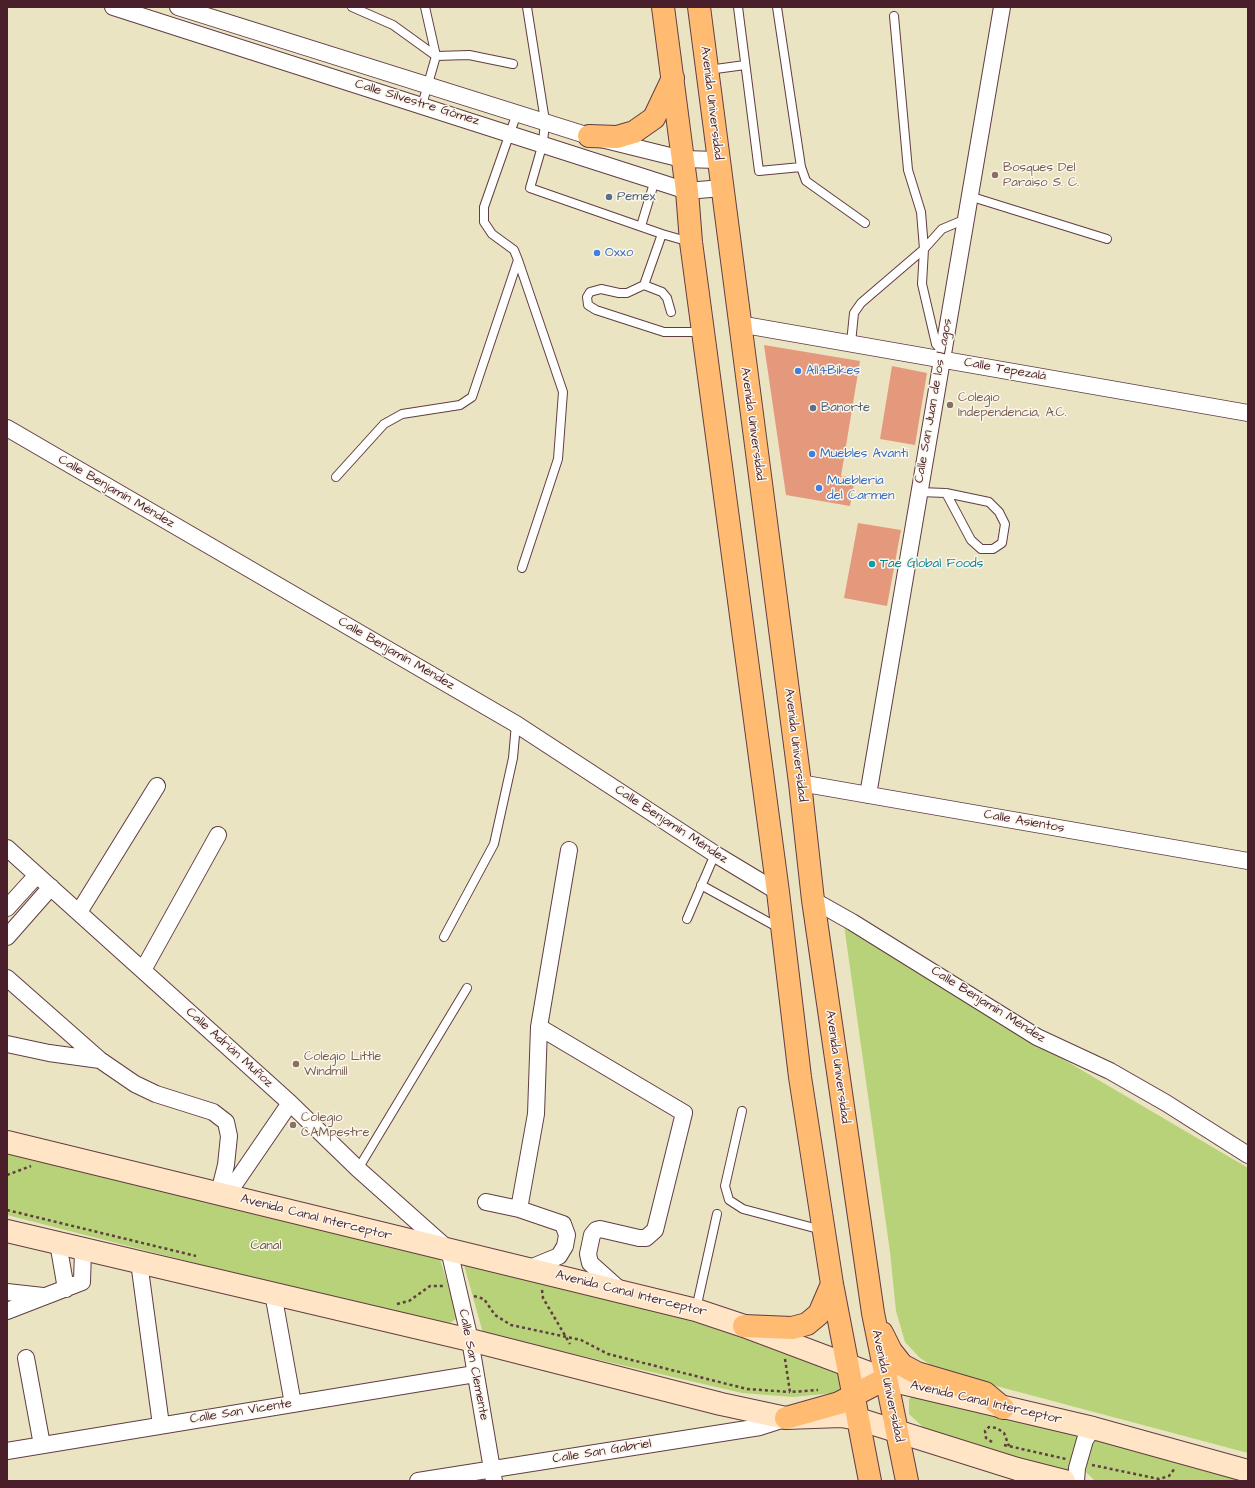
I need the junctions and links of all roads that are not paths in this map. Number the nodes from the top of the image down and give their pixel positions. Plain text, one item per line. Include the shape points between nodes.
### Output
1 (113, 7) edge
2 (352, 7) edge
3 (425, 7) edge
4 (527, 7) edge
5 (663, 7) edge
6 (699, 7) edge
7 (738, 7) edge
8 (777, 7) edge
9 (1002, 7) edge
10 (182, 15) edge
11 (894, 16) dead end
12 (436, 56) junction
13 (513, 64) dead end
14 (745, 65) junction
15 (707, 71) junction
16 (673, 78) junction
17 (429, 86) junction
18 (422, 105) junction
19 (517, 113) junction
20 (545, 121) junction
21 (510, 133) junction
22 (589, 136) junction
23 (543, 143) junction
24 (682, 159) junction
25 (718, 160) junction
26 (801, 167) junction
27 (655, 180) junction
28 (722, 188) junction
29 (687, 191) junction
30 (969, 196) junction
31 (966, 219) junction
32 (865, 223) dead end
33 (641, 226) junction
34 (662, 234) junction
35 (1107, 239) dead end
36 (691, 242) junction
37 (924, 249) junction
38 (518, 260) junction
39 (644, 284) junction
40 (671, 312) dead end
41 (739, 324) junction
42 (703, 332) junction
43 (851, 343) junction
44 (942, 355) junction
45 (1248, 413) edge
46 (7, 428) edge
47 (336, 477) dead end
48 (919, 492) junction
49 (946, 493) junction
50 (522, 568) dead end
51 (516, 724) junction
52 (800, 783) junction
53 (157, 786) dead end
54 (868, 795) junction
55 (218, 835) dead end
56 (7, 848) edge
57 (569, 850) dead end
58 (715, 854) junction
59 (1248, 861) edge
60 (37, 875) junction
61 (701, 885) junction
62 (51, 887) junction
63 (778, 892) junction
64 (813, 900) junction
65 (7, 908) edge
66 (79, 912) junction
67 (687, 919) dead end
68 (782, 930) junction
69 (7, 937) edge
70 (444, 937) dead end
71 (143, 970) junction
72 (7, 978) edge
73 (467, 988) dead end
74 (539, 1027) junction
75 (7, 1044) edge
76 (100, 1060) junction
77 (290, 1103) junction
78 (742, 1111) dead end
79 (7, 1142) edge
80 (1248, 1155) edge
81 (358, 1169) junction
82 (223, 1194) junction
83 (486, 1202) dead end
84 (519, 1209) junction
85 (718, 1214) dead end
86 (823, 1230) junction
87 (7, 1231) edge
88 (58, 1243) junction
89 (84, 1250) junction
90 (449, 1250) junction
91 (559, 1256) junction
92 (139, 1262) junction
93 (590, 1263) junction
94 (536, 1276) junction
95 (832, 1284) junction
96 (66, 1288) junction
97 (620, 1291) junction
98 (7, 1292) edge
99 (274, 1293) junction
100 (45, 1297) junction
101 (696, 1310) junction
102 (7, 1311) edge
103 (873, 1313) junction
104 (744, 1326) junction
105 (470, 1340) junction
106 (26, 1358) dead end
107 (848, 1365) junction
108 (475, 1374) junction
109 (885, 1379) junction
110 (854, 1397) junction
111 (293, 1404) junction
112 (1003, 1408) junction
113 (786, 1418) junction
114 (858, 1419) junction
115 (161, 1425) junction
116 (1093, 1428) junction
117 (896, 1430) junction
118 (42, 1445) junction
119 (7, 1450) edge
120 (1248, 1471) edge
121 (494, 1475) edge
122 (1018, 1475) edge
123 (1055, 1480) edge
124 (418, 1481) edge
125 (870, 1481) edge
126 (907, 1481) edge
127 (1076, 1481) edge

1 - 10 street, Calle Silvestre Gómez
2 - 12 lane via 394,25
3 - 12 lane
4 - 20 lane
5 - 16 main road
6 - 15 main road, Avenida Universidad
7 - 14 lane
8 - 26 lane
9 - 30 street, Calle San Juan de los Lagos
10 - 17 street, Calle Silvestre Gómez
10 - 18 street, Calle Silvestre Gómez
11 - 37 lane via 908,170 921,212
12 - 13 lane via 469,55
12 - 17 lane
14 - 15 lane
14 - 26 lane via 759,171
15 - 25 main road, Avenida Universidad
16 - 22 main road via 654,118 649,122 634,132 617,137
16 - 24 main road
17 - 18 lane
17 - 19 street, Calle Silvestre Gómez
18 - 21 street, Calle Silvestre Gómez
19 - 20 street, Calle Silvestre Gómez
19 - 21 lane
20 - 22 street, Calle Silvestre Gómez
20 - 23 lane
21 - 23 street, Calle Silvestre Gómez
21 - 38 lane via 484,207 484,222 492,234 514,250
22 - 24 street, Calle Silvestre Gómez
23 - 27 street, Calle Silvestre Gómez
23 - 33 lane via 530,188
24 - 25 street, Calle Silvestre Gómez
24 - 29 main road
25 - 28 main road, Avenida Universidad
26 - 32 lane via 806,181
27 - 29 street, Calle Silvestre Gómez
27 - 33 lane
28 - 29 street, Calle Silvestre Gómez
28 - 41 main road, Avenida Universidad
29 - 36 main road
30 - 31 street, Calle San Juan de los Lagos
30 - 35 lane
31 - 37 lane via 942,229
31 - 44 street, Calle San Juan de los Lagos
33 - 34 lane
34 - 36 lane
34 - 39 lane
36 - 42 main road
37 - 43 lane via 861,303 854,313
37 - 44 lane via 922,284 936,344
38 - 47 lane via 472,397 460,405 402,414 384,424
38 - 50 lane via 563,392 558,459
39 - 40 lane via 662,292 667,298
39 - 42 lane via 627,293 601,289 590,292 587,297 588,305 596,310 664,332
41 - 43 street, Calle Tepezalá
41 - 52 main road, Avenida Universidad
42 - 63 main road
43 - 44 street, Calle Tepezalá
44 - 45 street, Calle Tepezalá
44 - 48 street, Calle San Juan de los Lagos
46 - 51 street, Calle Benjamín Méndez
48 - 49 lane
48 - 54 street, Calle San Juan de los Lagos
49 - 49 lane via 971,540 981,549 993,549 1002,543 1005,524 999,512 989,502
51 - 58 street, Calle Benjamín Méndez
51 - 70 lane via 513,758 494,844
52 - 54 street, Calle Asientos
52 - 64 main road, Avenida Universidad
53 - 66 street
54 - 59 street, Calle Asientos
55 - 71 street
56 - 60 street, Calle Adrián Muñoz
57 - 74 street
58 - 61 lane
58 - 63 street, Calle Benjamín Méndez
60 - 62 street, Calle Adrián Muñoz
60 - 65 street
61 - 67 lane
61 - 68 lane
62 - 66 street, Calle Adrián Muñoz
62 - 69 street
63 - 68 main road
64 - 80 street, Calle Benjamín Méndez via 1037,1038 1110,1071
64 - 103 main road, Avenida Universidad
66 - 71 street, Calle Adrián Muñoz
68 - 86 main road via 800,1077
71 - 77 street, Calle Adrián Muñoz
72 - 76 street
73 - 81 lane
74 - 84 street via 536,1114
74 - 93 street via 684,1113 655,1230 646,1238 596,1230 589,1248
75 - 76 street
76 - 82 street via 135,1084 156,1094 213,1112 226,1122 229,1136
77 - 81 street, Calle Adrián Muñoz
77 - 82 street
78 - 86 lane via 725,1186 729,1200 743,1209
79 - 82 street, Avenida Canal Interceptor
81 - 90 street, Calle Adrián Muñoz
82 - 90 street, Avenida Canal Interceptor
83 - 84 street
84 - 91 street via 563,1224 567,1235 565,1246
85 - 101 lane
86 - 95 main road
87 - 88 street
88 - 89 street
88 - 96 street
89 - 92 street
89 - 96 street via 82,1282
90 - 94 street, Avenida Canal Interceptor
90 - 105 street, Calle San Clemente
91 - 93 street via 573,1255
91 - 94 street
92 - 99 street
92 - 115 street
93 - 97 street
94 - 97 street, Avenida Canal Interceptor
95 - 104 main road via 819,1314 807,1324 792,1328
95 - 107 main road
96 - 100 street
97 - 101 street, Avenida Canal Interceptor
98 - 100 street
99 - 105 street
99 - 111 street
100 - 102 street
101 - 104 street, Avenida Canal Interceptor
103 - 109 main road, Avenida Universidad
103 - 112 main road via 891,1351 902,1365 917,1373 985,1393
104 - 107 street, Avenida Canal Interceptor
105 - 108 street, Calle San Clemente
105 - 113 street
106 - 118 street
107 - 109 street, Avenida Canal Interceptor
107 - 110 main road
108 - 111 street, Calle San Vicente
108 - 121 street, Calle San Clemente
109 - 110 main road
109 - 112 street, Avenida Canal Interceptor
109 - 117 main road, Avenida Universidad
110 - 113 main road
110 - 114 main road
111 - 115 street, Calle San Vicente
112 - 116 street, Avenida Canal Interceptor
113 - 114 street via 841,1416
113 - 121 street, Calle San Gabriel via 760,1427
114 - 117 street
114 - 125 main road
115 - 118 street, Calle San Vicente
116 - 120 street, Avenida Canal Interceptor
116 - 127 street via 1085,1440
117 - 122 street
117 - 126 main road, Avenida Universidad
118 - 119 street, Calle San Vicente
121 - 124 street, Calle San Gabriel
122 - 123 street

